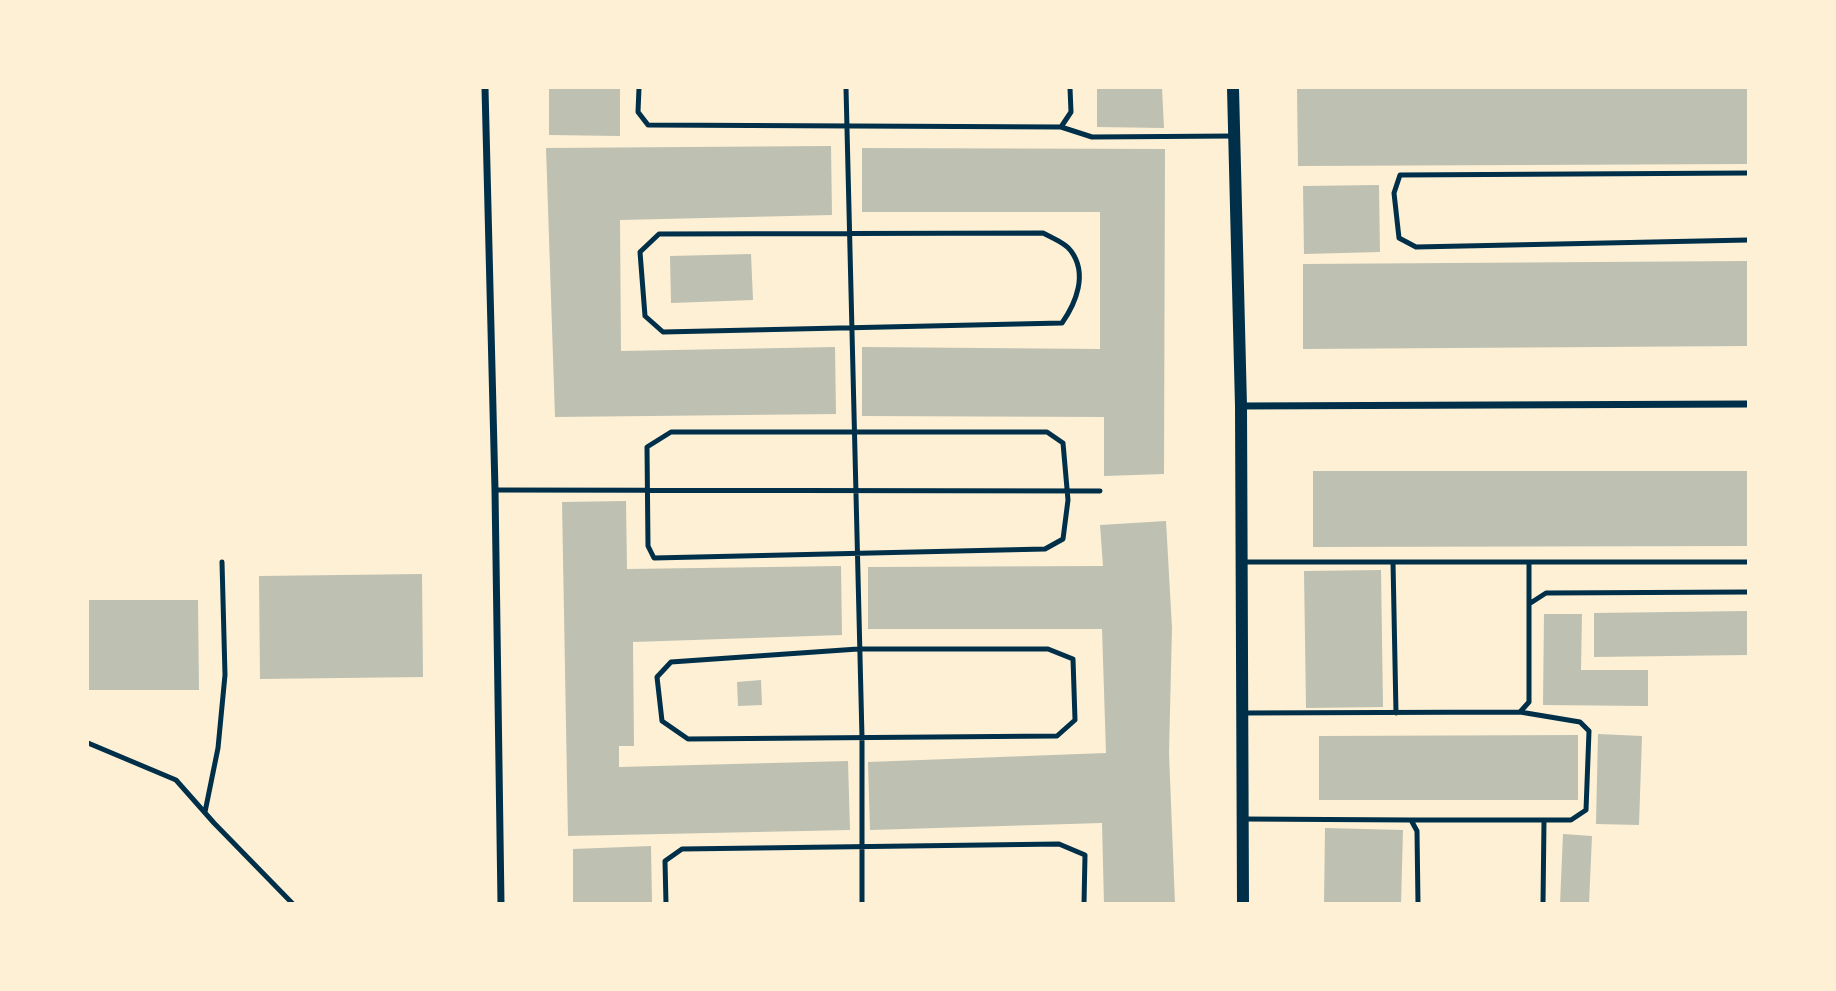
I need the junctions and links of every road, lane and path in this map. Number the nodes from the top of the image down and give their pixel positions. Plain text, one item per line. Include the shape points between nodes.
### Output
1 (485, 88) edge
2 (639, 88) edge
3 (846, 88) edge
4 (1070, 88) edge
5 (1233, 88) edge
6 (847, 127) junction
7 (1061, 127) junction
8 (1234, 136) junction
9 (1748, 173) edge
10 (848, 233) junction
11 (1748, 240) edge
12 (850, 328) junction
13 (1748, 404) edge
14 (1241, 406) junction
15 (853, 432) junction
16 (495, 490) junction
17 (646, 490) junction
18 (855, 490) junction
19 (1067, 491) junction
20 (1100, 491) dead end
21 (856, 552) junction
22 (222, 562) dead end
23 (1242, 562) junction
24 (1393, 562) junction
25 (1529, 562) junction
26 (1748, 562) edge
27 (1748, 592) edge
28 (1529, 604) junction
29 (859, 649) junction
30 (1520, 712) junction
31 (1242, 713) junction
32 (1396, 713) junction
33 (862, 737) junction
34 (88, 743) edge
35 (205, 812) junction
36 (1242, 819) junction
37 (1411, 820) junction
38 (1544, 820) junction
39 (861, 846) junction
40 (293, 904) edge
41 (500, 904) edge
42 (666, 904) edge
43 (862, 904) edge
44 (1084, 904) edge
45 (1243, 904) edge
46 (1418, 904) edge
47 (1543, 904) edge

1 - 16 street
2 - 6 lane via 638,112 648,125
3 - 6 lane
4 - 7 lane via 1071,112
5 - 8 street
6 - 7 lane
6 - 10 lane
7 - 8 lane via 1092,136
8 - 14 street
9 - 11 lane via 1400,175 1394,193 1399,237 1416,247
10 - 12 lane
10 - 12 lane via 659,234 640,252 645,316 663,332
10 - 12 lane via 1044,233 1070,249 1080,269 1075,304 1062,323
12 - 15 lane
13 - 14 street
14 - 23 street
15 - 17 lane via 671,432 647,447
15 - 18 lane
15 - 19 lane via 1047,432 1063,443
16 - 17 lane
16 - 41 street
17 - 18 lane
17 - 21 lane via 648,546 654,558
18 - 19 lane
18 - 21 lane
19 - 20 lane
19 - 21 lane via 1063,539 1045,549
21 - 29 lane
22 - 35 lane via 225,675 218,748
23 - 24 lane
23 - 31 street
24 - 25 lane
24 - 32 lane
25 - 26 lane
25 - 28 lane
27 - 28 lane via 1546,593
28 - 30 lane via 1529,702
29 - 33 lane
29 - 33 lane via 671,662 657,677 663,722 688,739
29 - 33 lane via 1048,649 1073,659 1075,720 1056,736
30 - 32 lane
30 - 38 lane via 1580,722 1589,731 1586,810 1571,820
31 - 32 lane
31 - 36 street
33 - 39 lane
34 - 35 lane via 176,780
35 - 40 lane
36 - 37 lane
36 - 45 street
37 - 38 lane
37 - 46 lane via 1417,831
38 - 47 lane
39 - 42 lane via 682,849 665,861
39 - 43 lane
39 - 44 lane via 1059,844 1085,855

